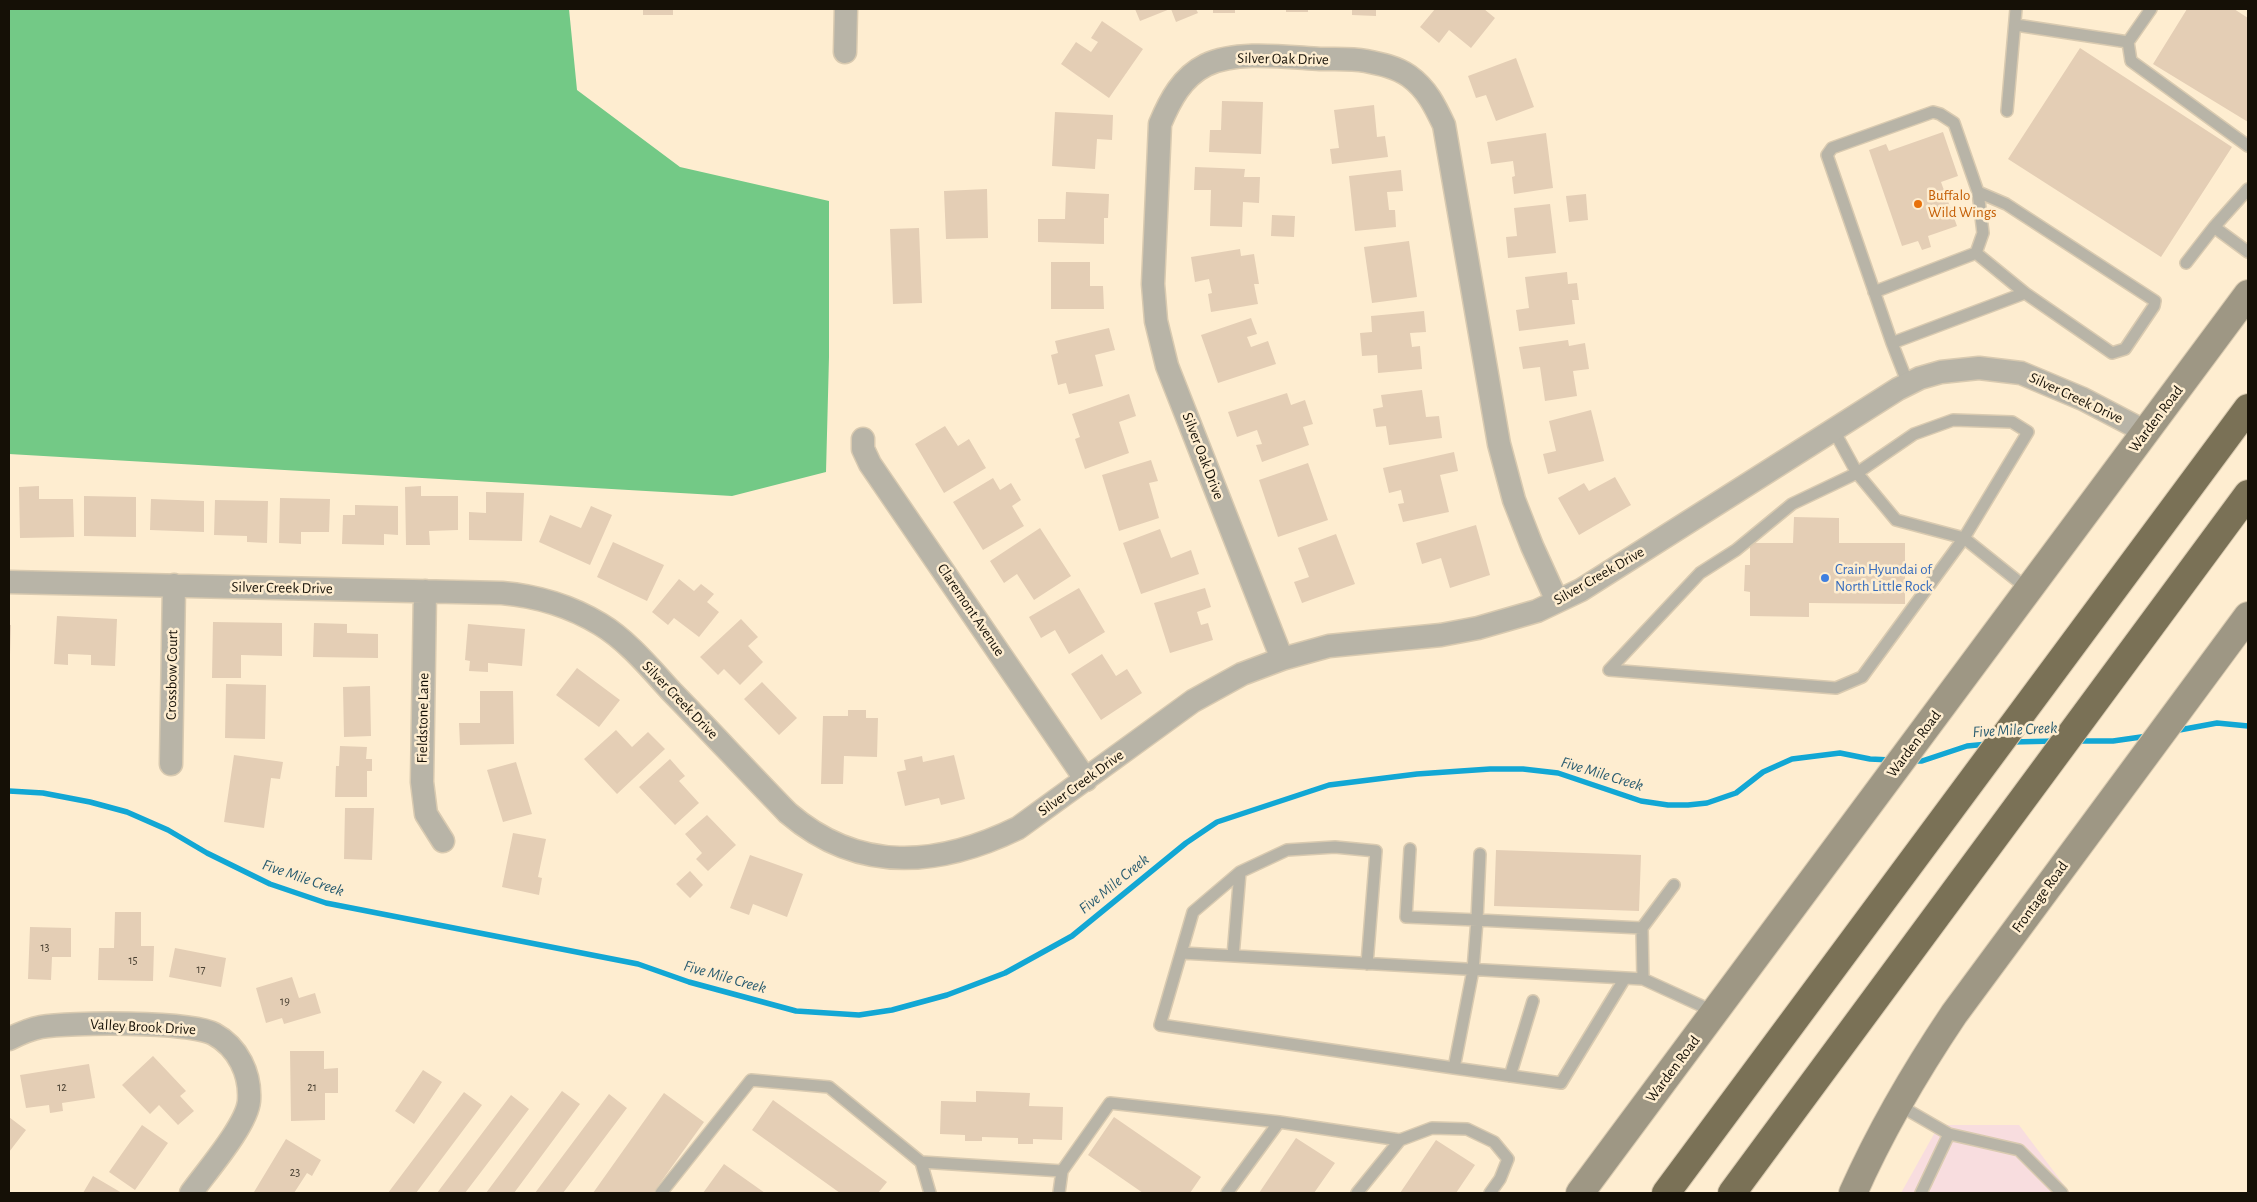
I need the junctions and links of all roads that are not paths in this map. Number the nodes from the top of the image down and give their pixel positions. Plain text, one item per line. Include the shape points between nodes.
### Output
1 (846, 9) edge
2 (2016, 9) edge
3 (2150, 9) edge
4 (2016, 25) junction
5 (2128, 42) junction
6 (844, 52) dead end
7 (2007, 111) dead end
8 (2248, 146) edge
9 (2248, 189) edge
10 (1978, 192) junction
11 (2214, 227) junction
12 (2248, 252) edge
13 (1976, 253) junction
14 (2186, 263) dead end
15 (1874, 292) junction
16 (2024, 293) junction
17 (2248, 294) edge
18 (1892, 343) junction
19 (1908, 384) junction
20 (2247, 410) edge
21 (1833, 429) junction
22 (2146, 432) junction
23 (863, 439) dead end
24 (1857, 473) junction
25 (2248, 494) edge
26 (1964, 538) junction
27 (9, 582) edge
28 (174, 585) junction
29 (2029, 590) junction
30 (425, 591) junction
31 (1557, 601) junction
32 (2248, 616) edge
33 (1282, 659) junction
34 (171, 764) dead end
35 (1086, 780) junction
36 (443, 841) dead end
37 (1410, 849) dead end
38 (1480, 854) dead end
39 (1240, 872) junction
40 (1674, 885) dead end
41 (1477, 920) junction
42 (1642, 928) junction
43 (1182, 953) junction
44 (1233, 956) junction
45 (1367, 964) junction
46 (1473, 970) junction
47 (1625, 978) junction
48 (1643, 979) junction
49 (1533, 1002) dead end
50 (1715, 1012) junction
51 (9, 1039) edge
52 (1454, 1068) junction
53 (1510, 1076) junction
54 (1897, 1104) junction
55 (1279, 1122) junction
56 (1949, 1134) junction
57 (1400, 1140) junction
58 (921, 1162) junction
59 (1062, 1171) junction
60 (191, 1193) edge
61 (662, 1193) edge
62 (930, 1193) edge
63 (1058, 1193) edge
64 (1227, 1193) edge
65 (1357, 1193) edge
66 (1490, 1193) edge
67 (1580, 1193) edge
68 (1666, 1193) edge
69 (1732, 1193) edge
70 (1853, 1193) edge
71 (1921, 1193) edge
72 (2062, 1193) edge

1 - 6 street
2 - 4 lane
3 - 5 lane
4 - 5 lane
4 - 7 lane
5 - 8 lane via 2131,61
9 - 11 lane
10 - 13 lane via 1983,233
10 - 15 lane via 1954,123 1940,114 1922,114 1832,148 1827,155 1828,162
10 - 16 lane via 2006,204 2155,301 2125,349 2112,352
11 - 12 lane
11 - 14 lane
13 - 15 lane
13 - 16 lane
15 - 18 lane
16 - 18 lane
17 - 22 main road, Warden Road
18 - 19 lane
19 - 21 street, Silver Creek Drive
19 - 22 street, Silver Creek Drive via 1959,369 2003,369 2048,383
20 - 68 highway
21 - 24 lane
21 - 31 street, Silver Creek Drive via 1581,590
22 - 29 main road, Warden Road
23 - 35 street, Claremont Avenue via 863,449 870,464
24 - 26 lane via 1896,520
24 - 26 lane via 1914,434 1953,420 2012,422 2028,432
24 - 26 lane via 1792,504 1736,550 1700,574 1609,670 1836,688 1862,677
25 - 69 highway
26 - 29 lane
27 - 28 street, Silver Creek Drive
28 - 30 street, Silver Creek Drive
28 - 34 street, Crossbow Court
29 - 50 main road, Warden Road
30 - 35 street, Silver Creek Drive via 522,595 574,610 601,624 642,661 788,813 807,829 847,850 896,858 961,851 1018,828
30 - 36 street, Fieldstone Lane via 422,782 426,814
31 - 33 street, Silver Creek Drive via 1537,611 1478,628 1441,635 1329,646
31 - 33 street, Silver Oak Drive via 1518,509 1499,444 1444,125 1432,99 1409,76 1392,67 1364,61 1263,56 1225,59 1206,65 1187,79 1169,101 1160,124 1153,275 1155,312 1167,366
32 - 54 main road, Frontage Road via 1954,1014
33 - 35 street, Silver Creek Drive via 1210,690
37 - 41 lane via 1406,917
38 - 41 lane
39 - 43 lane via 1193,912
39 - 44 lane
39 - 45 lane via 1287,850 1335,847 1376,851
40 - 42 lane
41 - 42 lane
41 - 46 lane
42 - 48 lane
43 - 44 lane
43 - 52 lane via 1160,1025
44 - 45 lane
45 - 46 lane
46 - 47 lane
46 - 52 lane
47 - 48 lane
47 - 53 lane via 1561,1083
48 - 50 lane
49 - 53 lane
50 - 67 main road, Warden Road
51 - 60 street, Valley Brook Drive via 40,1027 65,1024 192,1027 212,1033 232,1048 244,1066 248,1086 249,1101 244,1119
52 - 53 lane
54 - 56 lane
54 - 70 main road, Frontage Road
55 - 57 lane
55 - 59 lane via 1110,1103
55 - 64 lane
56 - 71 lane
56 - 72 lane via 2018,1150
57 - 65 lane
57 - 66 lane via 1432,1128 1467,1129 1494,1142 1508,1159
58 - 59 lane
58 - 61 lane via 829,1086 752,1080
58 - 62 lane
59 - 63 lane

